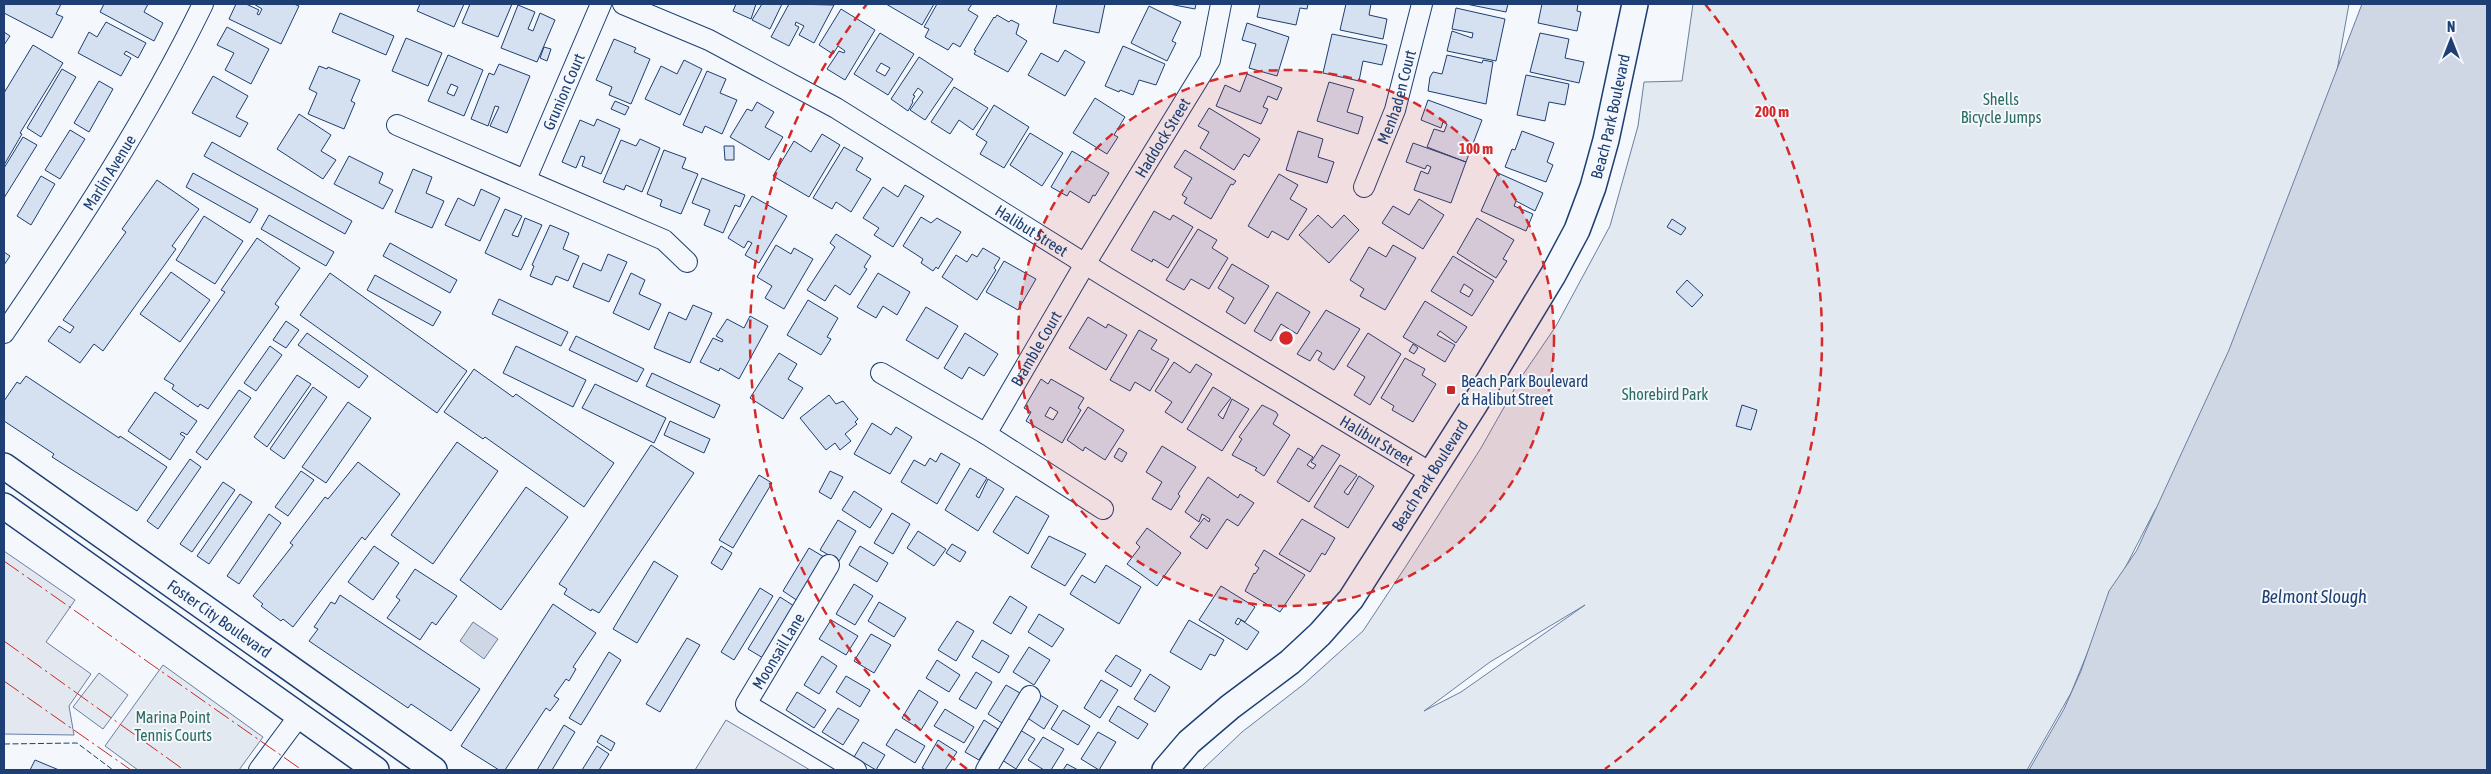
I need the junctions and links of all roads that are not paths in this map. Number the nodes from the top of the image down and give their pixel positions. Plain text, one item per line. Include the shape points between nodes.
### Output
1 (203, 4) edge
2 (600, 4) edge
3 (623, 4) edge
4 (1221, 4) edge
5 (1422, 4) edge
6 (1635, 4) edge
7 (397, 125) dead end
8 (526, 179) junction
9 (1364, 187) dead end
10 (687, 262) dead end
11 (1085, 264) junction
12 (4, 333) edge
13 (880, 373) dead end
14 (986, 434) junction
15 (4, 466) edge
16 (1431, 473) junction
17 (4, 506) edge
18 (1103, 509) dead end
19 (829, 565) dead end
20 (1030, 696) dead end
21 (299, 716) junction
22 (259, 770) edge
23 (376, 770) edge
24 (434, 770) edge
25 (856, 770) edge
26 (986, 770) edge
27 (1165, 770) edge

1 - 12 street, Marlin Avenue via 135,128 54,260
2 - 8 street, Grunion Court
3 - 11 street, Halibut Street via 709,40 836,108
4 - 11 street, Haddock Street via 1210,60
5 - 9 street, Menhaden Court via 1394,110
6 - 16 main road, Beach Park Boulevard via 1606,140 1577,230 1544,291
7 - 8 street
8 - 10 street via 664,240
11 - 14 street, Bramble Court
11 - 16 street, Halibut Street
13 - 14 street
14 - 18 street
15 - 24 main road, Foster City Boulevard
16 - 27 main road, Beach Park Boulevard via 1368,574 1320,634 1290,662 1230,706 1189,742
17 - 21 main road, Foster City Boulevard
19 - 25 street, Moonsail Lane via 746,704
20 - 26 street
21 - 22 street
21 - 23 main road, Foster City Boulevard

